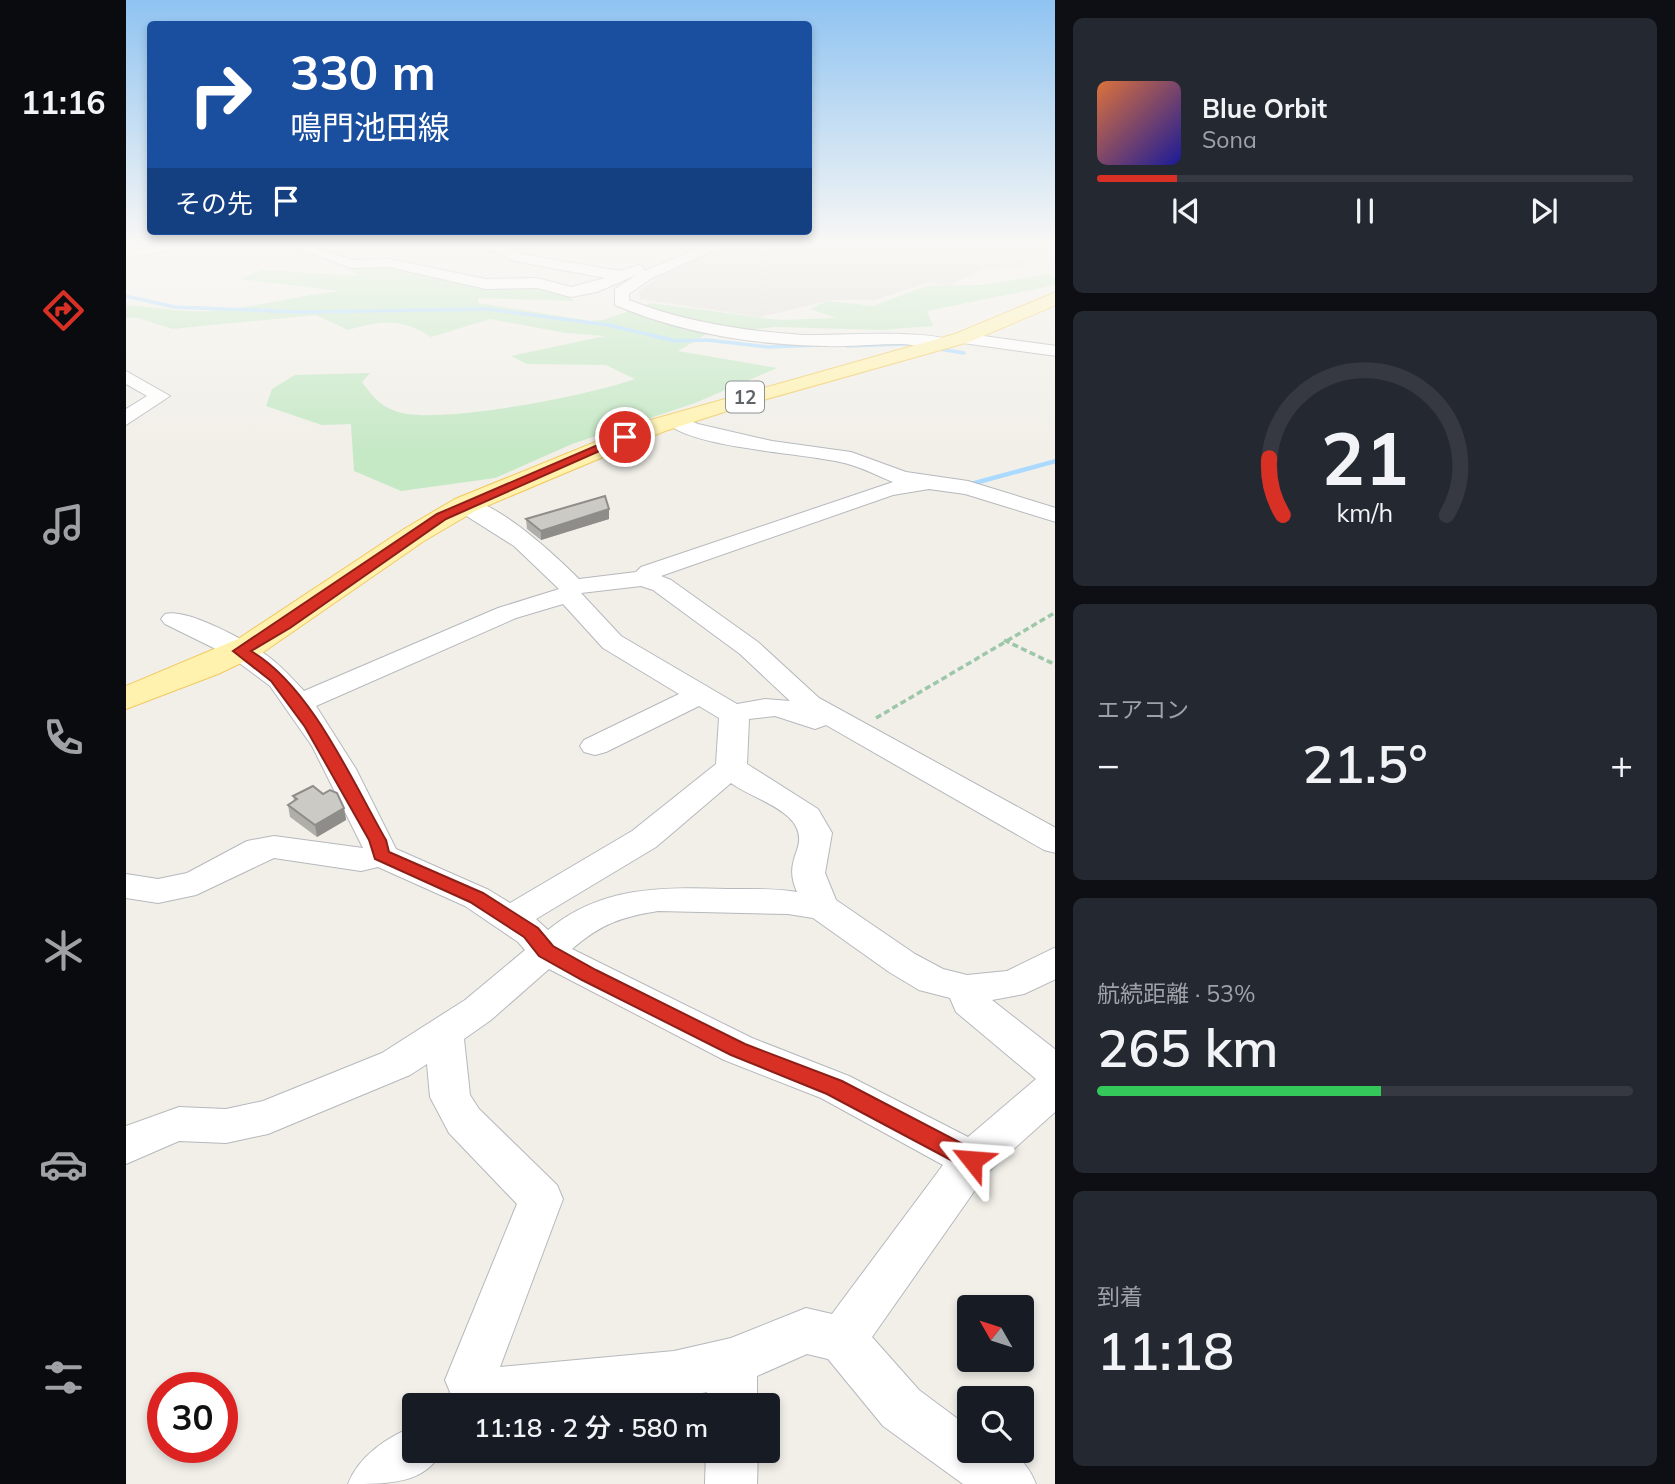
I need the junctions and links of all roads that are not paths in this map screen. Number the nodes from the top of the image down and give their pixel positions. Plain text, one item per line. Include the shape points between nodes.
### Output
1 (659, 314) edge
2 (1016, 314) edge
3 (953, 340) junction
4 (1055, 351) edge
5 (126, 377) edge
6 (126, 419) edge
7 (674, 420) junction
8 (936, 484) junction
9 (465, 505) junction
10 (1055, 515) edge
11 (643, 578) junction
12 (571, 590) junction
13 (174, 619) dead end
14 (240, 651) junction
15 (699, 695) junction
16 (126, 698) edge
17 (297, 704) junction
18 (733, 714) junction
19 (851, 729) junction
20 (595, 746) dead end
21 (732, 766) junction
22 (1055, 842) edge
23 (382, 855) junction
24 (126, 886) edge
25 (822, 908) junction
26 (512, 918) junction
27 (546, 951) junction
28 (1055, 960) edge
29 (967, 989) junction
30 (443, 1035) junction
31 (1055, 1073) edge
32 (1055, 1086) edge
33 (126, 1146) edge
34 (972, 1160) junction
35 (842, 1339) junction
36 (732, 1384) edge
37 (472, 1393) edge
38 (493, 1393) edge
39 (402, 1461) edge
40 (732, 1463) edge
41 (374, 1484) edge
42 (731, 1484) edge
43 (1010, 1484) edge

1 - 3 street via 765,336 825,341
2 - 3 main road, 12
3 - 4 street
3 - 7 main road, 12
5 - 6 street via 160,396
7 - 8 street via 692,429 772,447 851,458 902,478
7 - 9 main road, 12
8 - 10 street via 968,488
8 - 11 street via 890,489
9 - 12 street via 540,552
9 - 14 main road, 12
11 - 12 street
11 - 19 street via 662,584 749,648 809,704
12 - 15 street via 612,642
12 - 17 street
13 - 14 street
14 - 16 main road, 12
14 - 17 street via 259,662
15 - 18 street
15 - 20 street
17 - 23 street via 328,749
18 - 19 street via 777,706 794,709 838,731
18 - 21 street
19 - 22 street
21 - 25 street via 807,816 818,844 808,874
21 - 26 street via 644,839
23 - 24 street via 361,860 274,847 258,849 197,883 158,891
23 - 26 street
25 - 27 street via 788,902 658,899 611,907 578,924
25 - 29 street via 932,980
26 - 27 street
27 - 30 street
27 - 34 street via 738,1049 835,1087
28 - 29 street via 1011,984
29 - 31 street via 969,1002
30 - 33 street via 396,1063 268,1117 226,1126 179,1124
30 - 37 street via 450,1097 464,1121 541,1199 470,1380
32 - 34 street
34 - 35 street
35 - 36 street via 806,1331
35 - 43 street via 901,1408
36 - 38 street via 674,1375
39 - 41 street
40 - 42 street

